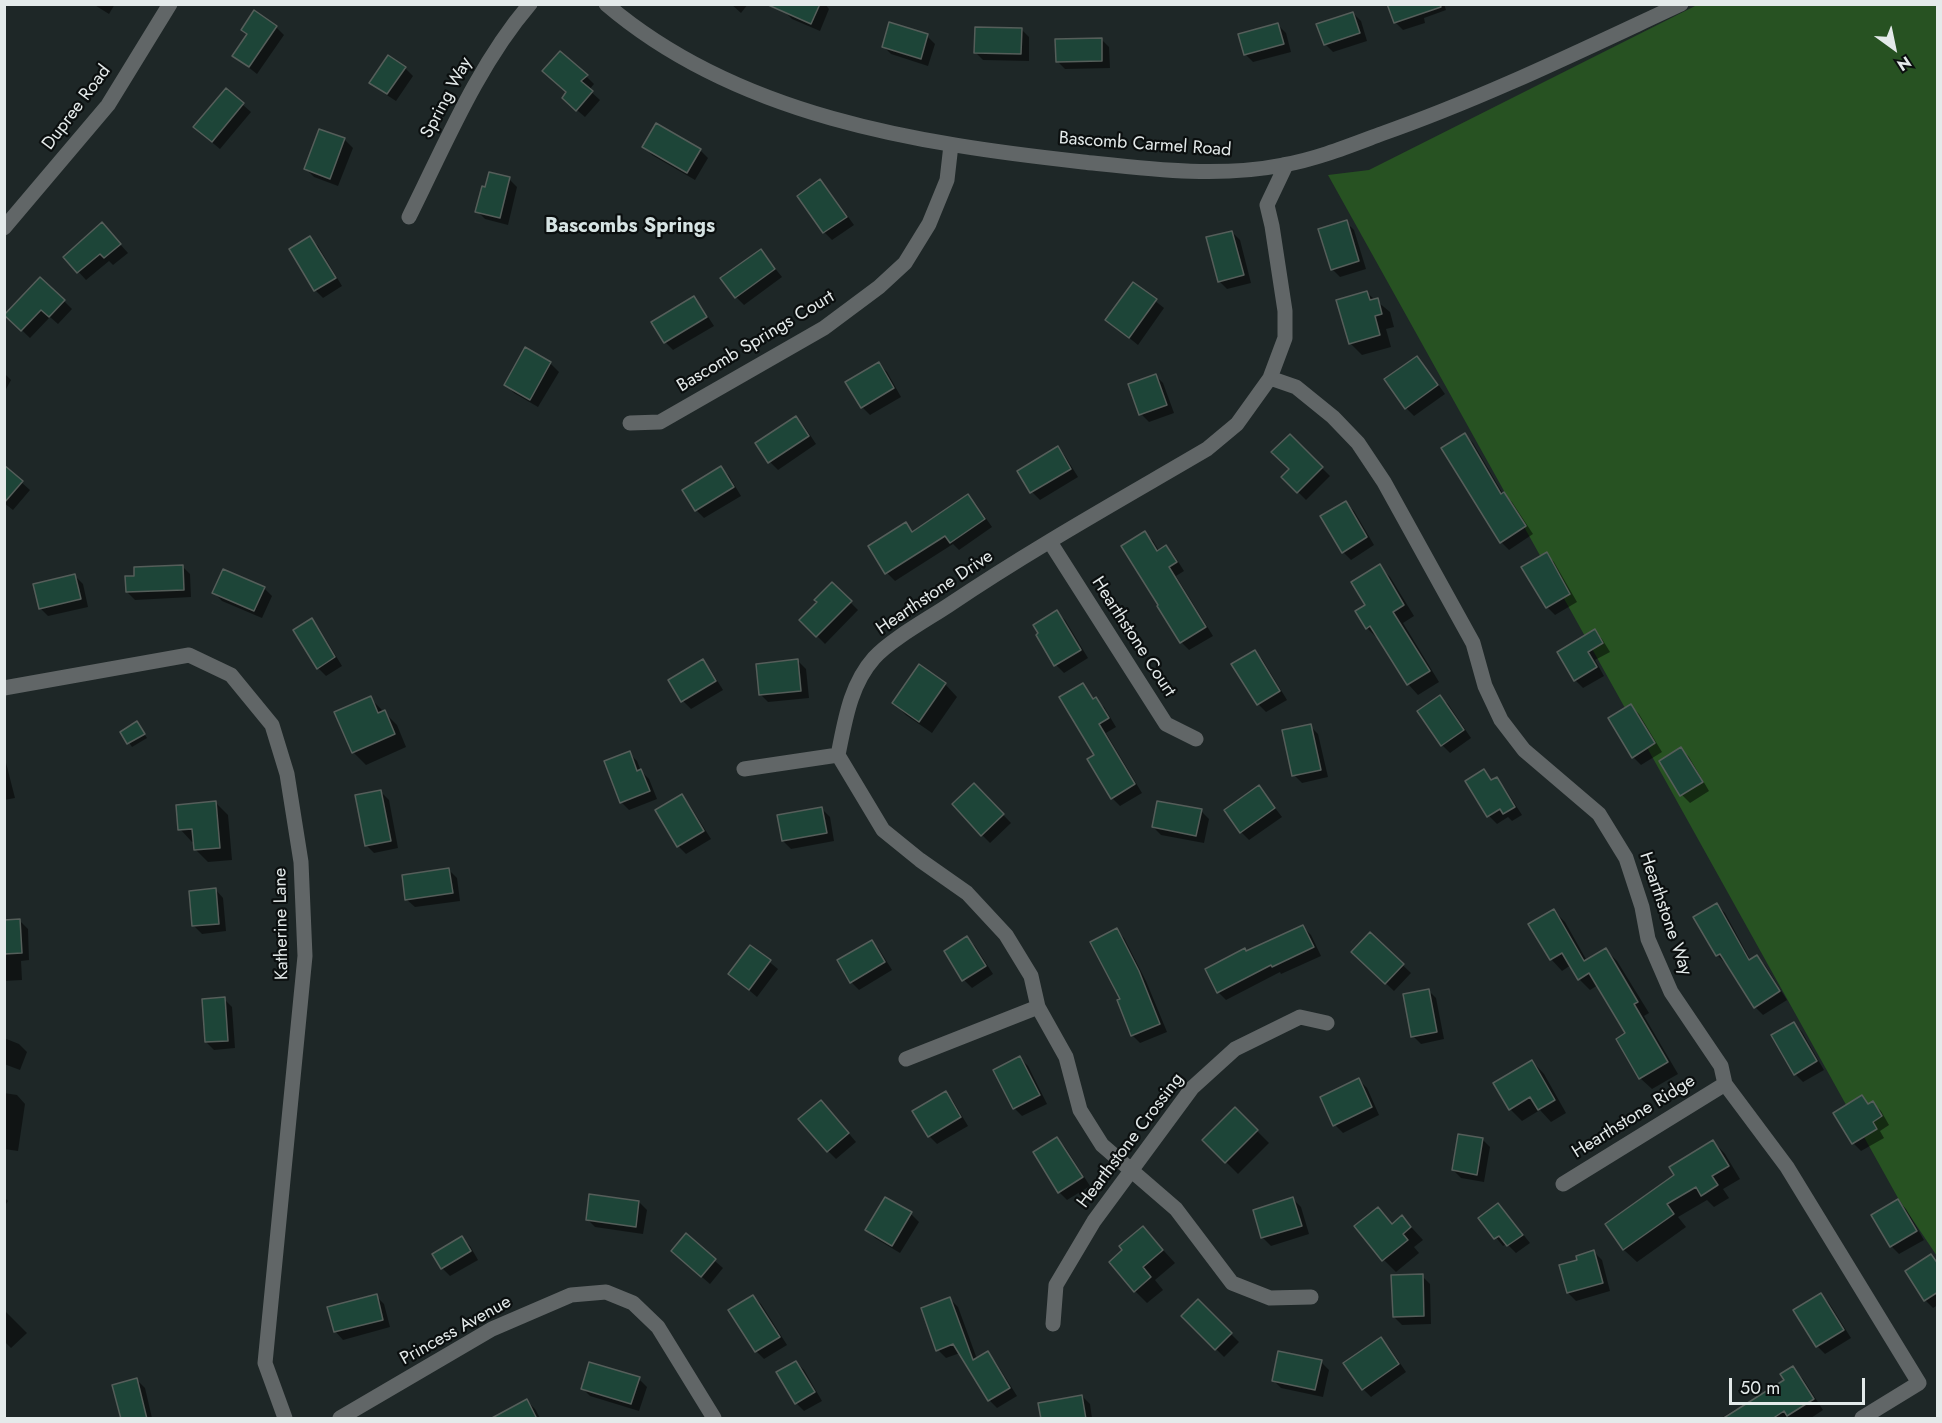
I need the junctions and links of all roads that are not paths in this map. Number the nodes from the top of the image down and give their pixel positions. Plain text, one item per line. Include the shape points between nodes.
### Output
1 (170, 4) edge
2 (530, 4) edge
3 (606, 4) edge
4 (1681, 4) edge
5 (951, 145) junction
6 (1286, 165) junction
7 (409, 217) dead end
8 (4, 228) edge
9 (1270, 378) junction
10 (630, 423) dead end
11 (1050, 542) junction
12 (4, 688) edge
13 (1196, 739) dead end
14 (838, 755) junction
15 (744, 769) dead end
16 (1038, 1007) junction
17 (1327, 1023) dead end
18 (906, 1059) dead end
19 (1725, 1084) junction
20 (1131, 1169) junction
21 (1563, 1184) dead end
22 (1311, 1296) dead end
23 (1053, 1324) dead end
24 (285, 1419) edge
25 (340, 1419) edge
26 (714, 1419) edge
27 (1862, 1419) edge

1 - 8 street, Dupree Road via 108,105
2 - 7 street, Spring Way via 490,58
3 - 5 street, Bascomb Carmel Road via 671,51 724,80 868,129
4 - 6 street, Bascomb Carmel Road via 1435,115
5 - 6 street, Bascomb Carmel Road via 1128,167 1247,171
5 - 10 street, Bascomb Springs Court via 947,180 929,224 905,263 879,287 824,328 660,422
6 - 9 street, Hearthstone Drive via 1267,205 1285,310 1285,338
9 - 11 street, Hearthstone Drive via 1237,424 1206,449
9 - 19 street, Hearthstone Way via 1296,387 1358,443 1384,482 1473,643 1485,686 1501,720 1524,750 1599,814 1626,858 1648,939 1671,992 1721,1066
11 - 13 street, Hearthstone Court via 1166,724
11 - 14 street, Hearthstone Drive via 979,585 875,657 856,685
12 - 24 street, Katherine Lane via 189,655 231,675 272,725 286,774 301,862 305,956 265,1363
14 - 15 street
14 - 16 street via 883,830 967,893 1006,935 1031,976
16 - 18 street
16 - 20 street via 1066,1057 1080,1110 1102,1145
17 - 20 street, Hearthstone Crossing via 1300,1017 1235,1049 1192,1088
19 - 21 street, Hearthstone Ridge
19 - 27 street, Hearthstone Way via 1787,1167 1919,1383
20 - 22 street via 1176,1209 1232,1283 1270,1298
20 - 23 street, Hearthstone Crossing via 1056,1285
25 - 26 street, Princess Avenue via 492,1329 571,1295 606,1292 633,1303 658,1327

